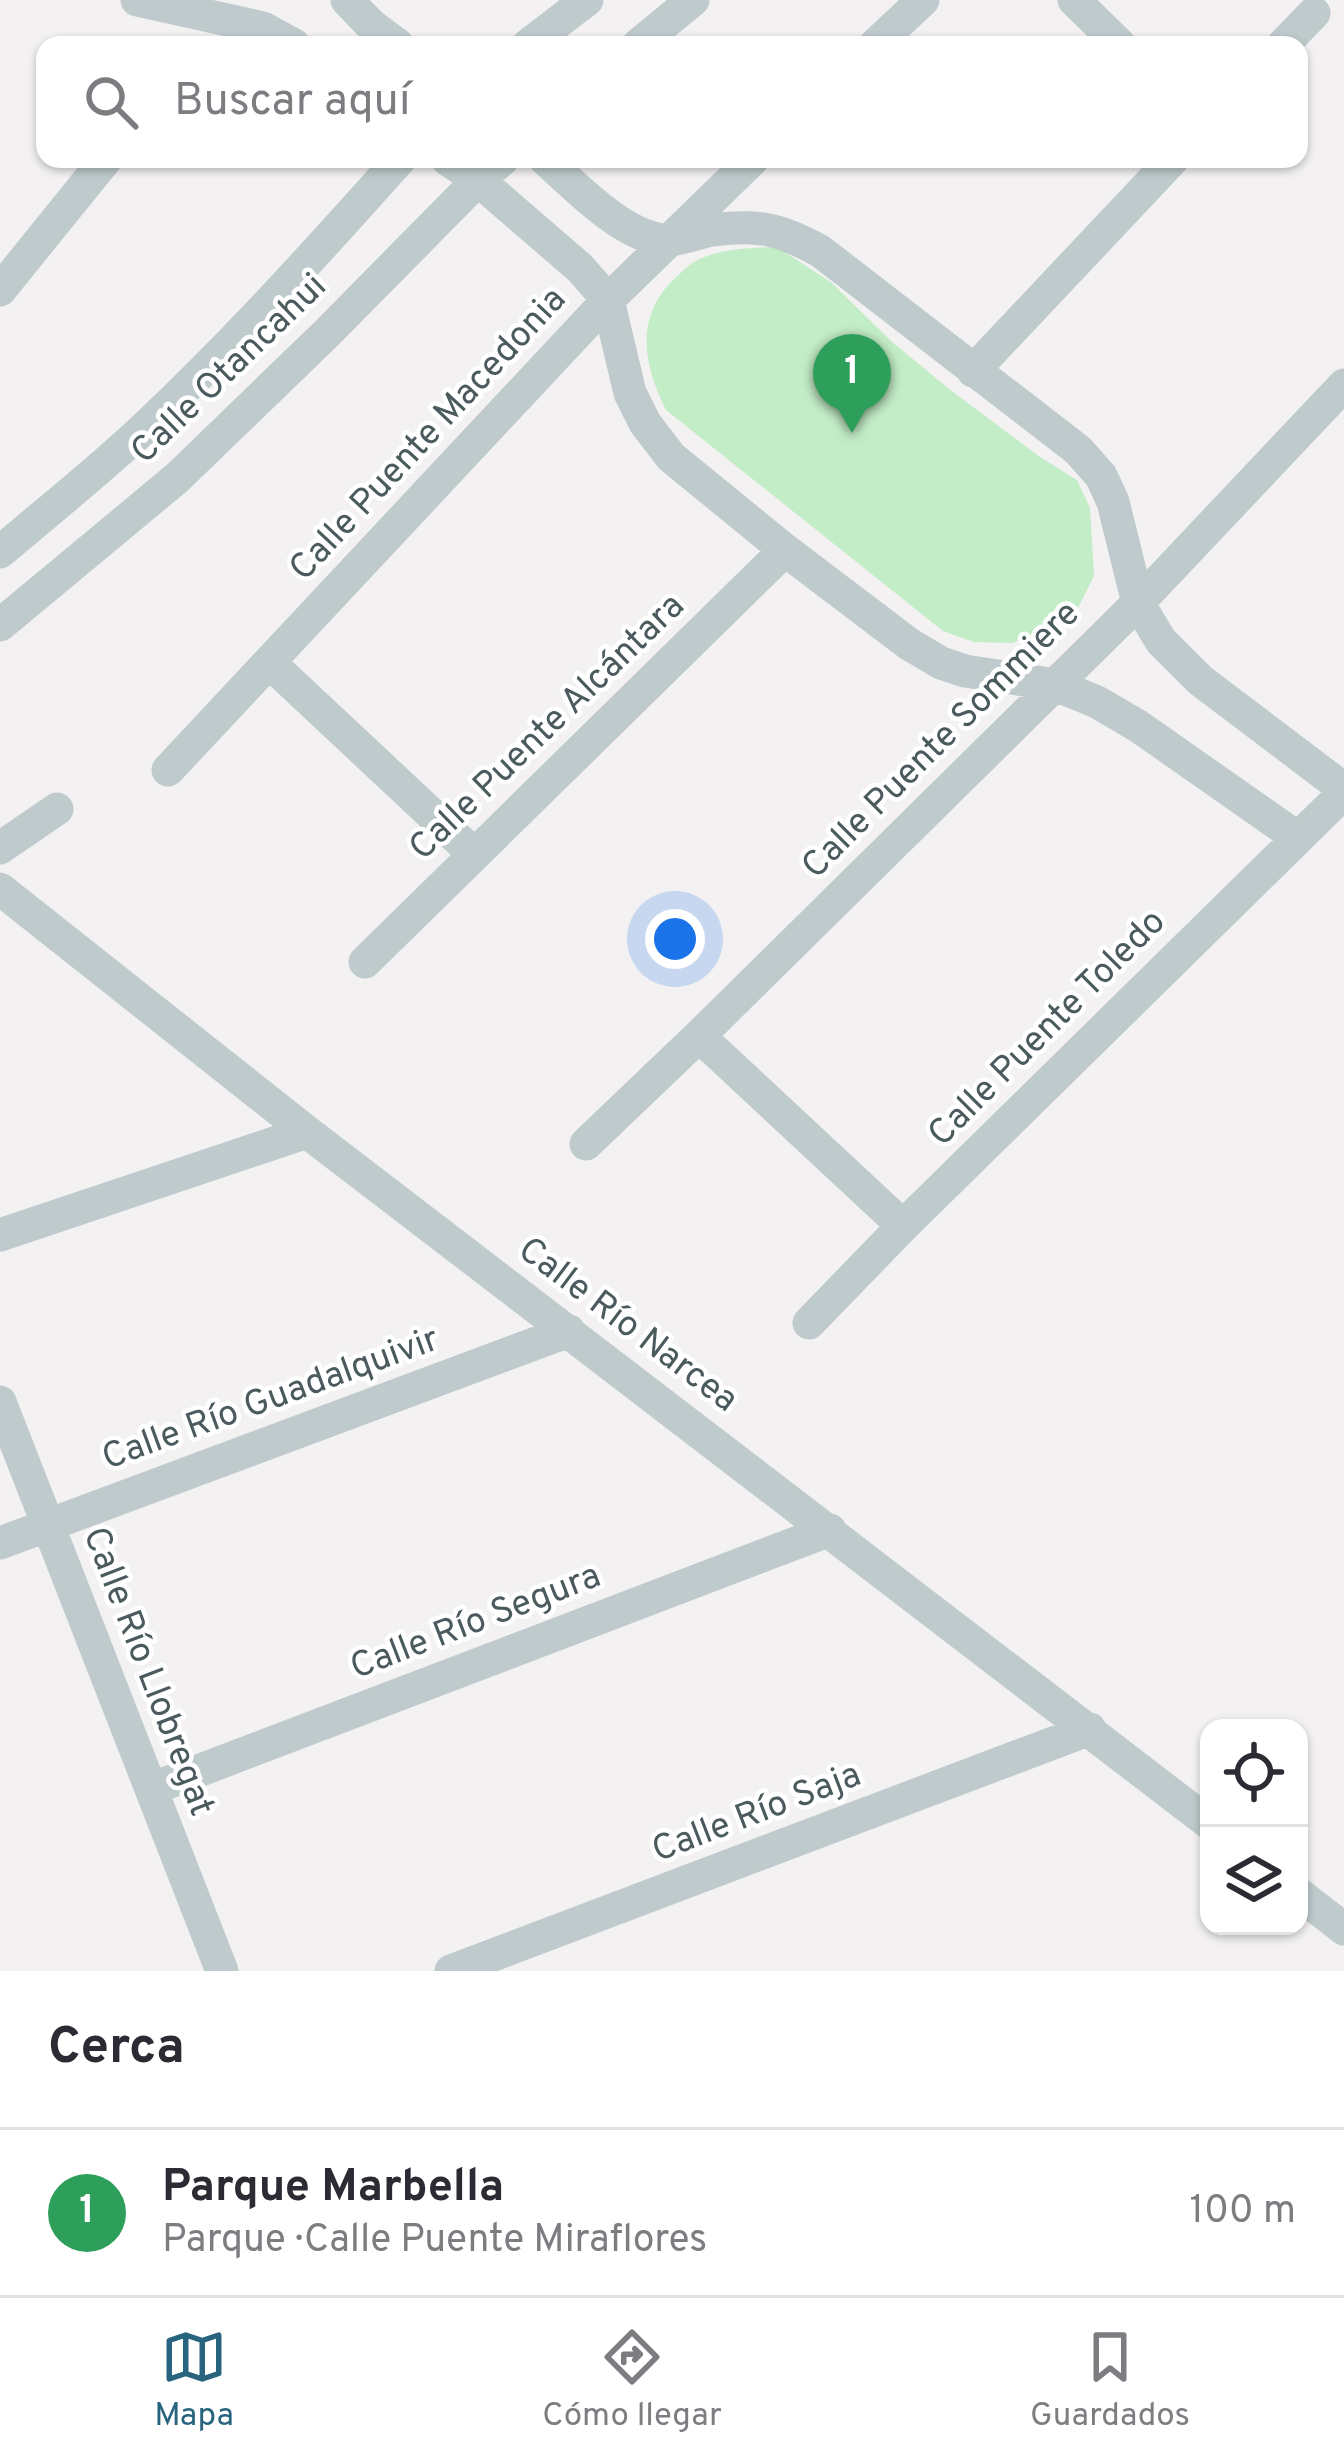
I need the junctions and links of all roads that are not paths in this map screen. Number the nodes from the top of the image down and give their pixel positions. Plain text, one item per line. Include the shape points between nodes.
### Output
1 (136, 0) edge
2 (347, 0) edge
3 (587, 0) edge
4 (693, 0) edge
5 (923, 0) edge
6 (1074, 0) edge
7 (228, 9) edge
8 (1314, 13) dead end
9 (206, 36) edge
10 (278, 36) edge
11 (386, 36) edge
12 (540, 36) edge
13 (649, 36) edge
14 (885, 36) edge
15 (1111, 36) edge
16 (1292, 36) edge
17 (99, 168) edge
18 (392, 168) edge
19 (743, 168) edge
20 (1165, 168) edge
21 (490, 170) edge
22 (557, 170) edge
23 (530, 223) junction
24 (667, 240) junction
25 (0, 290) edge
26 (608, 300) junction
27 (974, 371) junction
28 (1344, 385) edge
29 (785, 550) junction
30 (0, 552) edge
31 (1138, 603) junction
32 (0, 625) edge
33 (270, 663) junction
34 (1055, 685) junction
35 (168, 770) dead end
36 (1344, 791) edge
37 (57, 808) dead end
38 (1298, 838) junction
39 (0, 848) edge
40 (473, 854) junction
41 (0, 889) edge
42 (364, 962) dead end
43 (699, 1036) junction
44 (307, 1132) junction
45 (586, 1144) dead end
46 (903, 1226) junction
47 (0, 1235) edge
48 (809, 1323) dead end
49 (569, 1331) junction
50 (0, 1402) edge
51 (48, 1525) junction
52 (830, 1530) junction
53 (0, 1543) edge
54 (1090, 1729) junction
55 (151, 1789) junction
56 (1200, 1816) edge
57 (1308, 1901) edge
58 (1344, 1929) edge
59 (222, 1971) edge
60 (451, 1971) edge

1 - 7 street
2 - 11 street
3 - 12 street
4 - 13 street
5 - 14 street
6 - 15 street
7 - 9 street
7 - 10 street
8 - 16 street
17 - 25 street
18 - 30 street, Calle Otancahui via 206,368
19 - 24 street, Calle Puente Macedonia
20 - 27 street
21 - 23 street
21 - 32 street, Calle Otancahui via 177,478
22 - 23 street via 561,199
22 - 24 street via 605,213
23 - 26 street
24 - 26 street, Calle Puente Macedonia
24 - 27 street via 743,228 793,236
26 - 29 street via 645,423 671,457
26 - 33 street, Calle Puente Macedonia
27 - 31 street via 1101,476
28 - 31 street, Calle Puente Sommiere
29 - 34 street via 941,663
29 - 40 street, Calle Puente Alcántara
31 - 34 street, Calle Puente Sommiere
31 - 36 street via 1200,680
33 - 35 street, Calle Puente Macedonia
33 - 40 street
34 - 38 street via 1138,726
34 - 43 street, Calle Puente Sommiere
36 - 38 street, Calle Puente Toledo
37 - 39 street
38 - 46 street, Calle Puente Toledo
40 - 42 street, Calle Puente Alcántara
41 - 44 street, Calle Río Narcea
43 - 45 street, Calle Puente Sommiere
43 - 46 street
44 - 47 street
44 - 49 street, Calle Río Narcea
46 - 48 street, Calle Puente Toledo
49 - 51 street, Calle Río Guadalquivir
49 - 52 street, Calle Río Narcea
50 - 51 street, Calle Río Llobregat
51 - 53 street, Calle Río Guadalquivir
51 - 55 street, Calle Río Llobregat
52 - 54 street, Calle Río Narcea
52 - 55 street, Calle Río Segura
54 - 56 street, Calle Río Narcea
54 - 60 street, Calle Río Saja
55 - 59 street, Calle Río Llobregat
57 - 58 street

